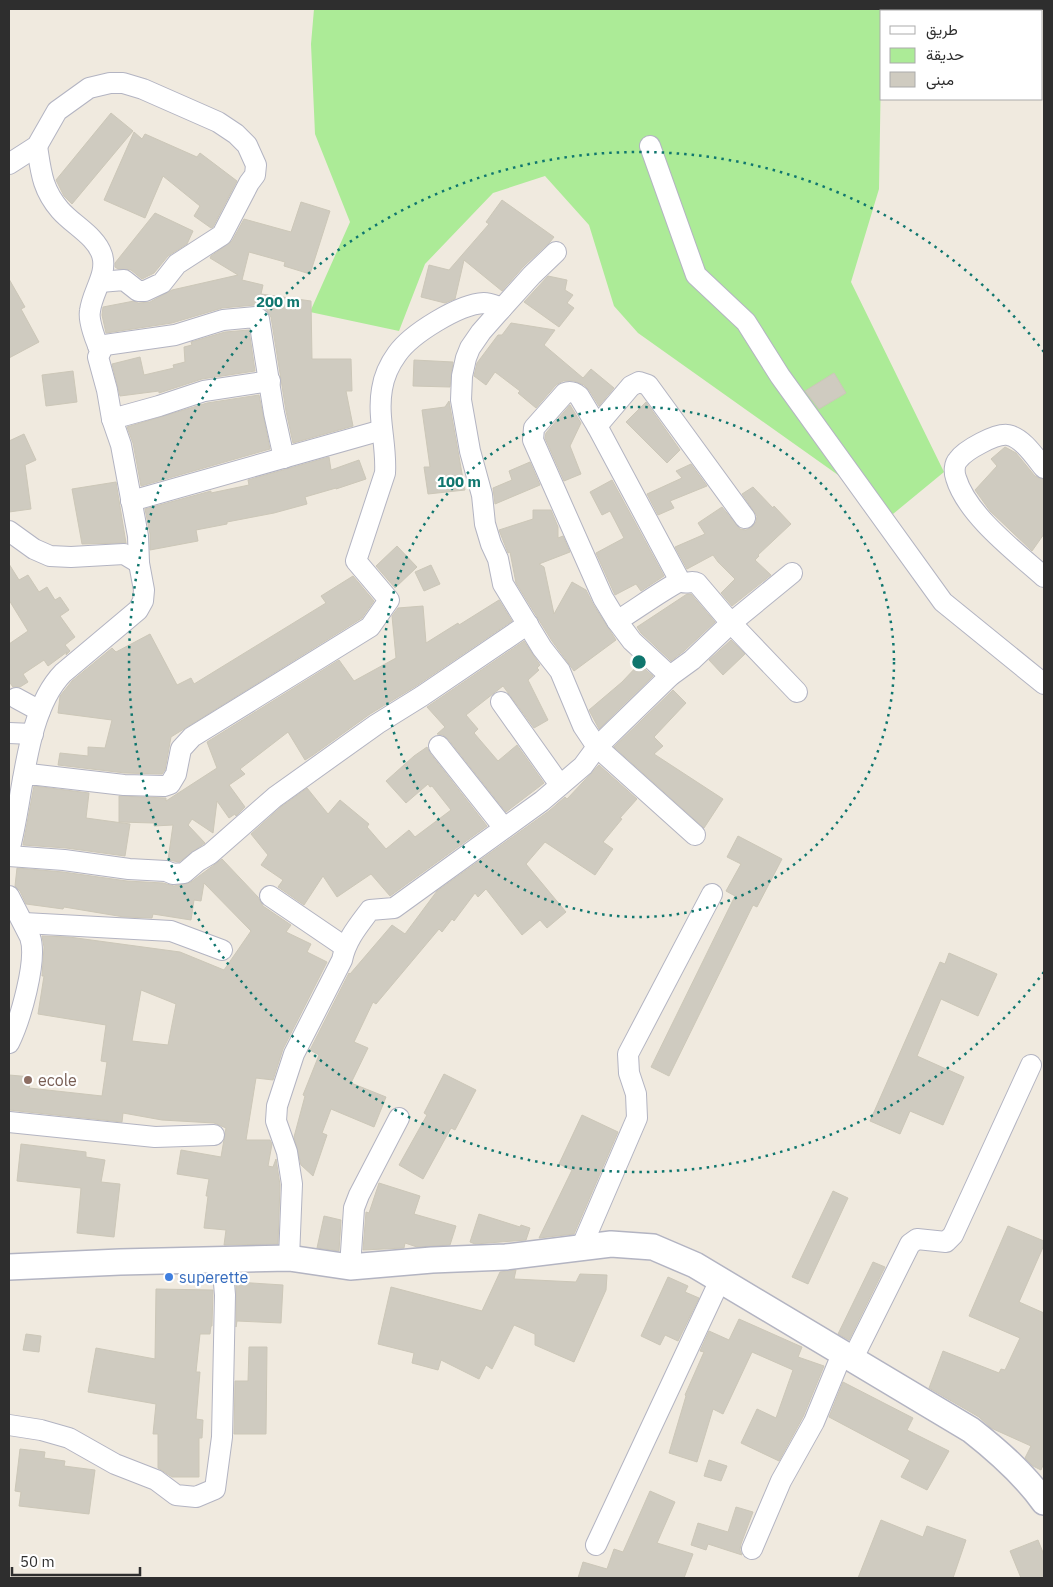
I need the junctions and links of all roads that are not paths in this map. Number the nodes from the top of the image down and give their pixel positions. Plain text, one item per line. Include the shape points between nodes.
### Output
1 (36, 146) junction
2 (650, 146) dead end
3 (9, 164) edge
4 (556, 252) dead end
5 (100, 282) junction
6 (502, 308) junction
7 (98, 346) junction
8 (270, 381) junction
9 (112, 419) junction
10 (597, 426) junction
11 (382, 430) junction
12 (284, 458) junction
13 (1044, 468) edge
14 (131, 501) junction
15 (745, 518) dead end
16 (9, 530) edge
17 (139, 563) junction
18 (792, 573) dead end
19 (1044, 577) edge
20 (680, 581) junction
21 (617, 621) junction
22 (731, 623) junction
23 (528, 624) junction
24 (670, 676) junction
25 (1044, 684) edge
26 (797, 692) dead end
27 (11, 695) edge
28 (501, 702) dead end
29 (40, 711) junction
30 (9, 733) edge
31 (33, 734) junction
32 (439, 746) dead end
33 (597, 747) junction
34 (560, 785) junction
35 (17, 787) edge
36 (504, 828) junction
37 (694, 835) dead end
38 (9, 851) edge
39 (9, 856) edge
40 (712, 894) dead end
41 (270, 896) dead end
42 (15, 910) edge
43 (345, 947) junction
44 (222, 950) dead end
45 (9, 1043) edge
46 (1031, 1065) dead end
47 (399, 1118) dead end
48 (9, 1122) edge
49 (214, 1136) dead end
50 (581, 1248) junction
51 (289, 1258) junction
52 (222, 1259) junction
53 (9, 1266) edge
54 (350, 1267) junction
55 (720, 1280) junction
56 (847, 1357) junction
57 (9, 1426) edge
58 (1044, 1502) edge
59 (596, 1545) dead end
60 (752, 1549) dead end

1 - 3 street
1 - 5 street via 44,186 60,210 98,246 103,262
1 - 5 street via 57,111 89,88 116,82 143,89 218,122 247,145 255,160 256,175 222,235 177,264 162,283 138,291 124,280
2 - 25 street via 696,275 746,322 780,376 943,602
4 - 6 street
5 - 7 street via 89,312
6 - 11 street via 478,304 444,316 398,353 382,390
6 - 23 street via 470,348 462,376 461,400 482,495 485,524 503,584
7 - 8 street via 175,335 222,320 256,316
7 - 9 street
8 - 9 street via 204,391
8 - 12 street
9 - 14 street via 122,445
10 - 15 street via 631,386 640,382 648,385
10 - 20 street
10 - 21 street via 579,396 568,392 537,424 532,436 603,598
11 - 12 street
11 - 35 street via 385,472 356,562 389,600 370,627 197,733 181,748 176,774 170,784 124,785 29,774
12 - 14 street
13 - 19 street via 1024,445 1009,435 990,439 970,450 957,460 955,467 955,478 982,520
14 - 17 street
16 - 17 street via 34,549 50,556 124,554
17 - 29 street via 144,590 140,607 56,680
18 - 22 street
20 - 21 street
20 - 22 street via 698,583
21 - 24 street via 632,641
22 - 24 street
22 - 26 street
23 - 33 street via 560,671 583,726
23 - 39 street via 282,791 184,873
24 - 33 street
27 - 29 street
28 - 34 street
29 - 31 street
30 - 31 street
31 - 35 street
32 - 36 street
33 - 34 street via 583,766
33 - 37 street
34 - 36 street
35 - 38 street
36 - 43 street via 394,908 370,910
40 - 50 street via 628,1054 637,1118
41 - 43 street
42 - 44 street via 171,931
42 - 45 street via 33,943 31,969
43 - 51 street via 342,960 294,1054 277,1106 276,1120 291,1174
46 - 56 street via 952,1235 946,1242 917,1239 910,1244
47 - 54 street via 354,1208
48 - 49 street via 155,1137
50 - 54 street via 506,1257
50 - 55 street via 611,1244 652,1247 695,1265
51 - 52 street
51 - 54 street
52 - 53 street
52 - 57 street via 225,1295 222,1437 215,1489 196,1497 176,1495 156,1480 115,1464 69,1438
55 - 56 street
55 - 59 street
56 - 58 street via 972,1430 1004,1456
56 - 60 street via 781,1481

